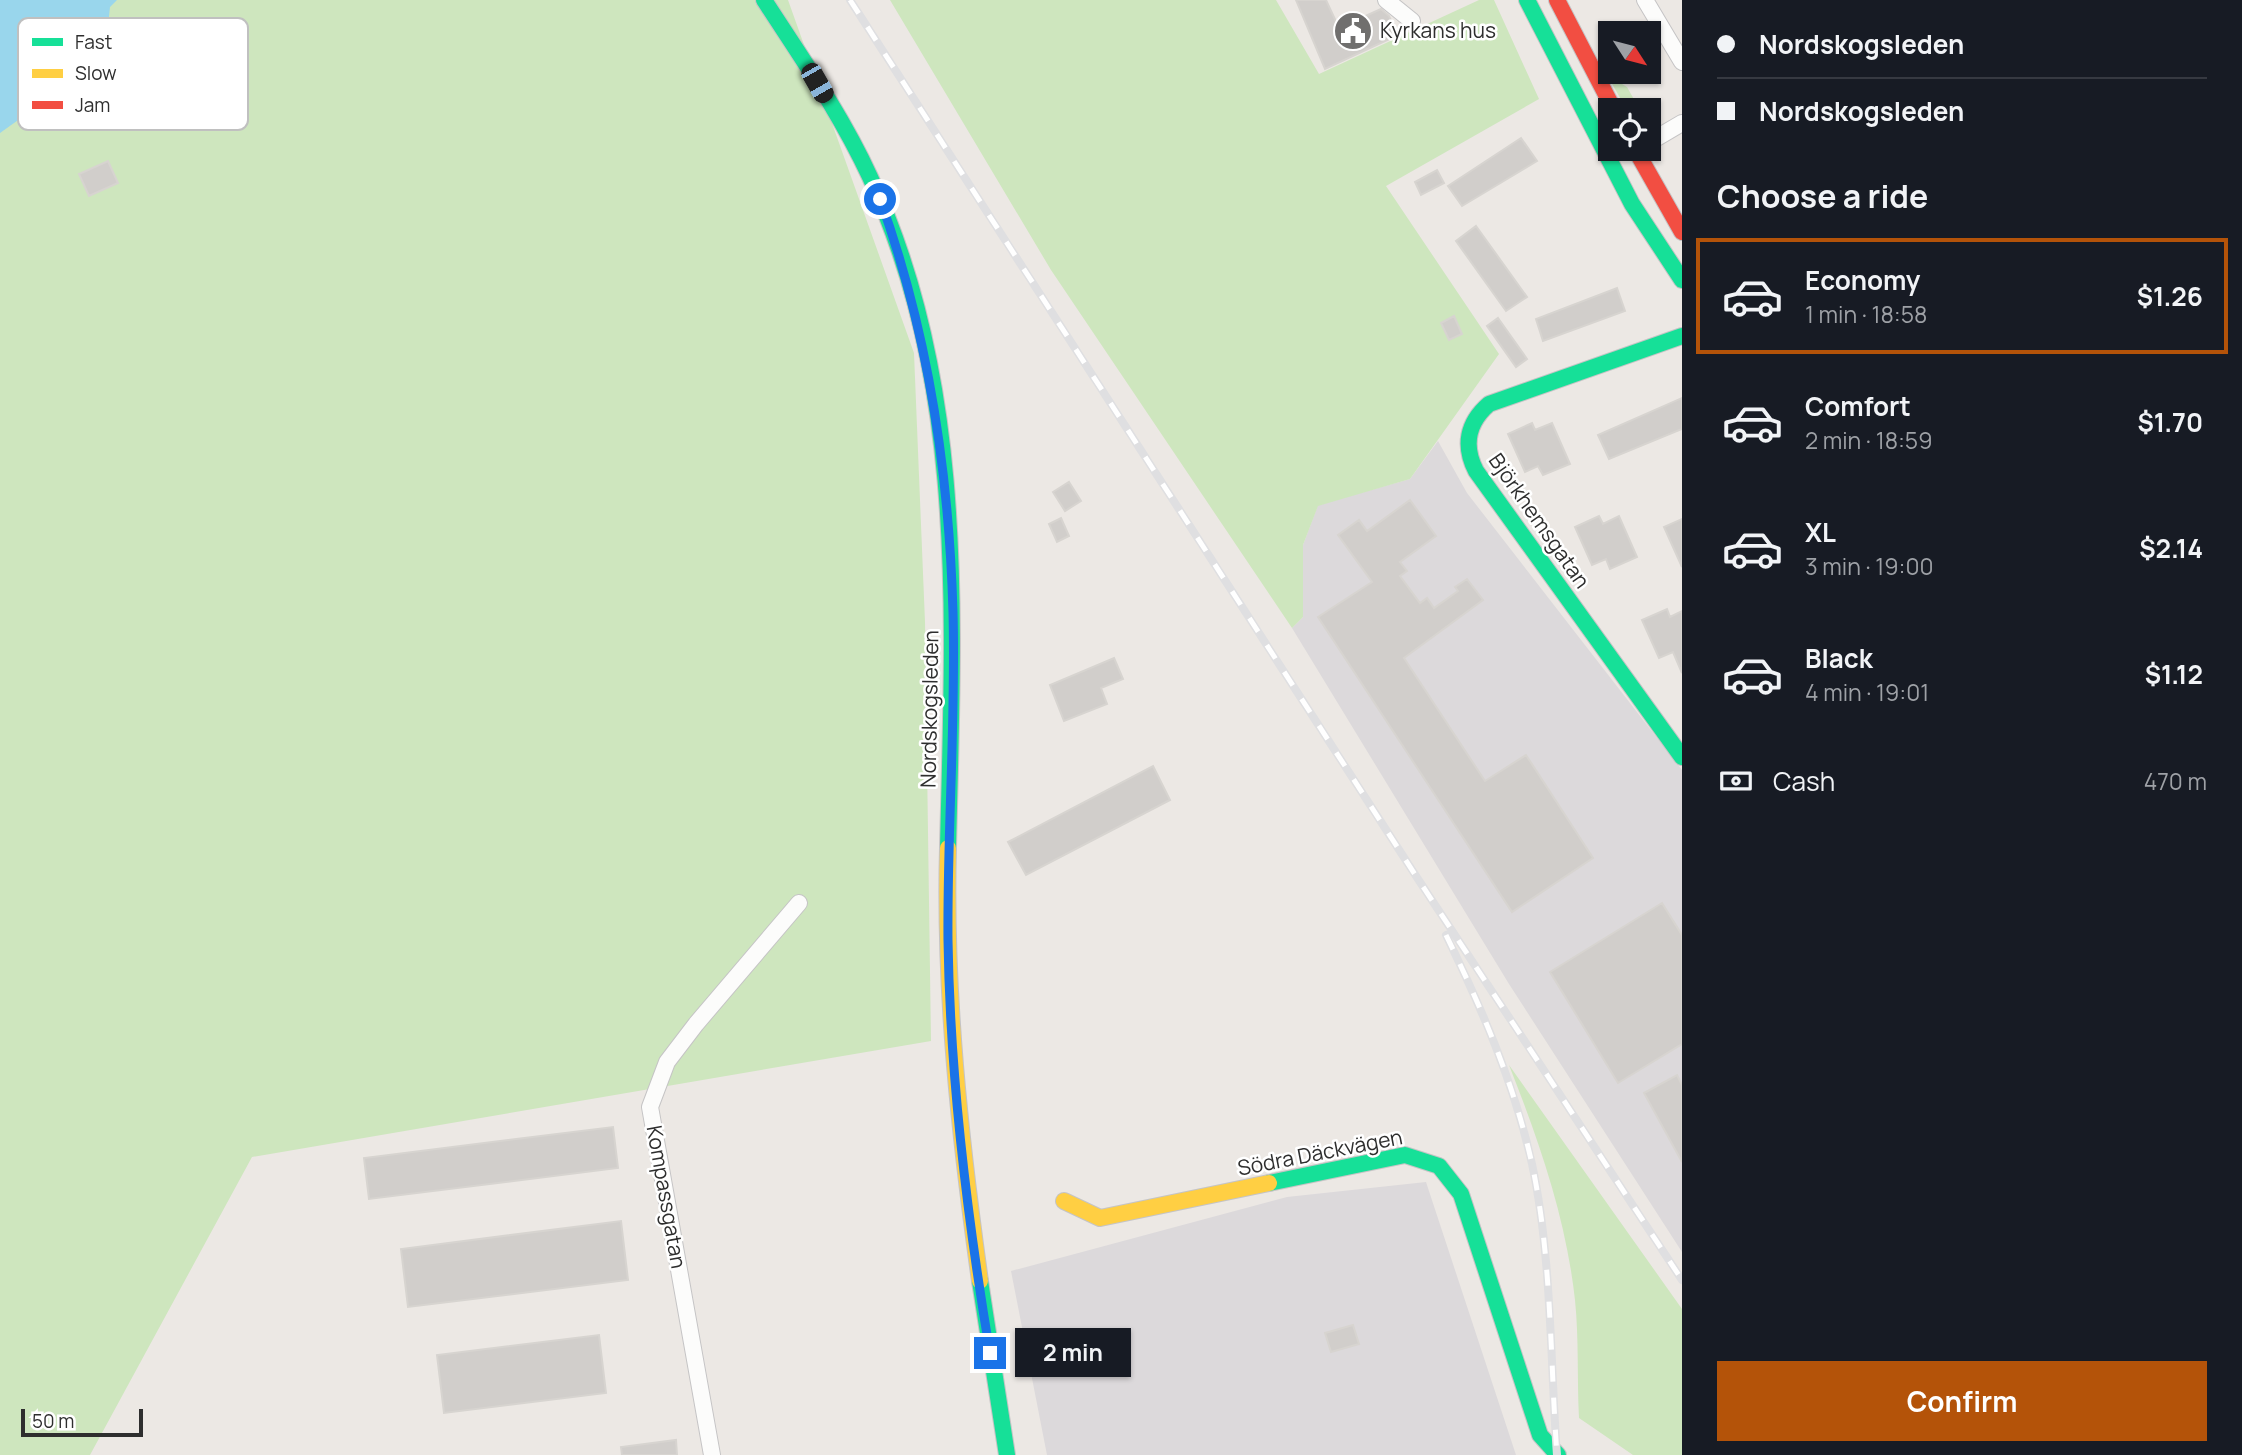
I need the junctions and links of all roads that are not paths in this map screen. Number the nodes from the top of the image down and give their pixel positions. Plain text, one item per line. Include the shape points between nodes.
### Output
1 (764, 0) edge
2 (1386, 0) edge
3 (1527, 0) edge
4 (1557, 0) edge
5 (1645, 0) edge
6 (1412, 21) dead end
7 (1682, 62) edge
8 (1608, 98) edge
9 (1682, 123) edge
10 (1661, 136) edge
11 (1617, 161) edge
12 (1646, 161) edge
13 (1612, 164) junction
14 (1682, 232) edge
15 (1682, 279) edge
16 (1682, 336) edge
17 (1682, 757) edge
18 (799, 903) dead end
19 (1064, 1201) dead end
20 (712, 1455) edge
21 (1007, 1455) edge
22 (1559, 1455) edge

1 - 21 street, Nordskogsleden via 817,83 880,199 910,286 926,354 945,487 953,612 948,930 956,1092 981,1301
2 - 6 street
3 - 13 street
4 - 8 street
5 - 7 street
9 - 10 street
11 - 13 street
12 - 14 street
13 - 15 street via 1632,204
16 - 17 street, Björkhemsgatan via 1489,404 1478,411 1467,439 1476,471
18 - 20 street, Kompassgatan via 667,1062 650,1107
19 - 22 street, Södra Däckvägen via 1100,1218 1405,1155 1434,1162 1454,1179 1461,1194 1539,1435

